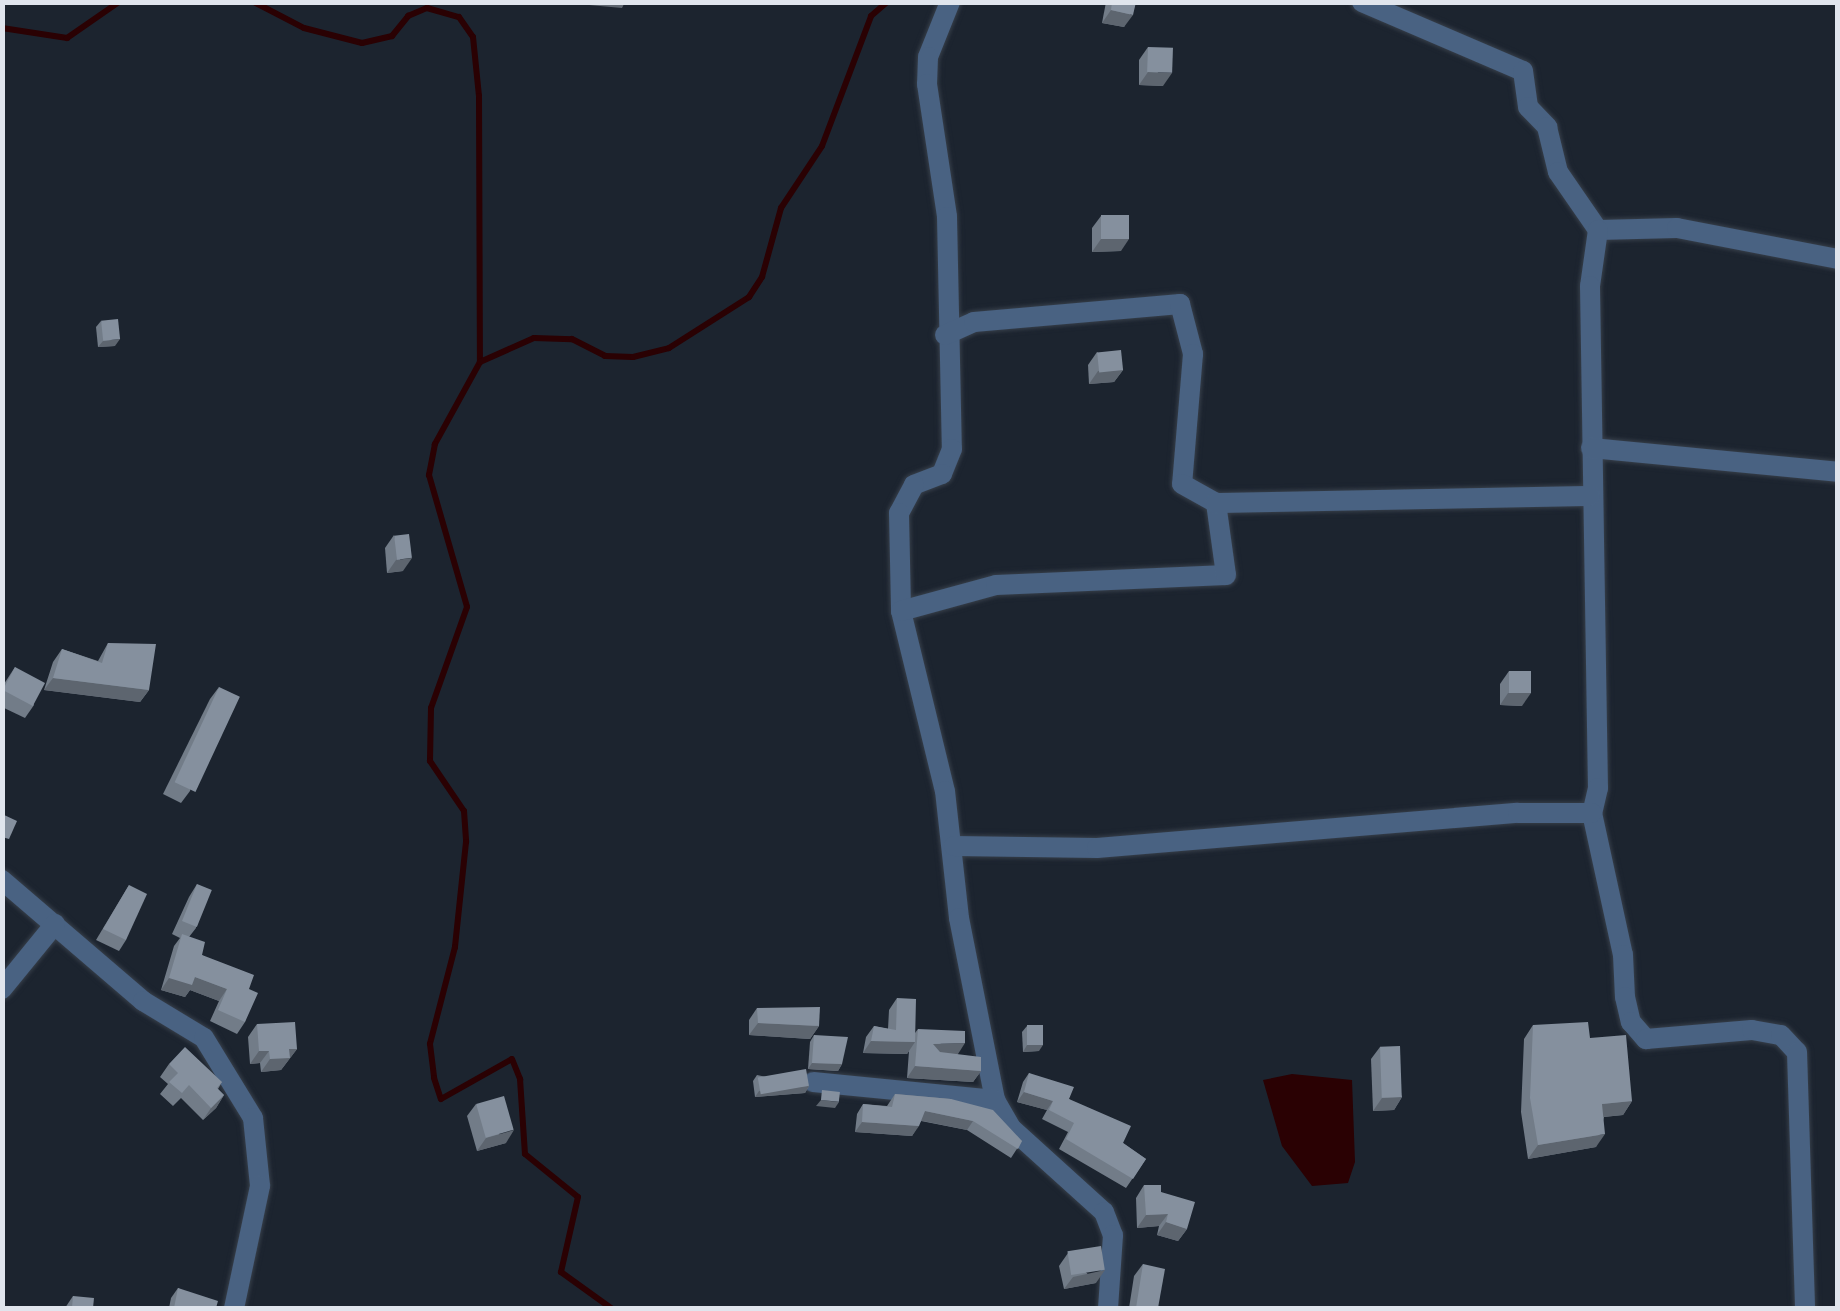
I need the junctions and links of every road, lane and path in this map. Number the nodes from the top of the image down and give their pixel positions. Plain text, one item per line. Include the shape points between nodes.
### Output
1 (950, 2) edge
2 (1362, 2) edge
3 (1598, 230) junction
4 (1838, 259) edge
5 (945, 335) junction
6 (1591, 448) junction
7 (1838, 472) edge
8 (1590, 496) junction
9 (1216, 503) junction
10 (901, 611) junction
11 (1592, 814) junction
12 (954, 846) junction
13 (2, 880) edge
14 (55, 924) junction
15 (2, 989) edge
16 (813, 1082) edge
17 (995, 1100) junction
18 (234, 1308) edge
19 (1108, 1308) edge
20 (1805, 1308) edge

1 - 5 street via 928,57 927,84 947,217
2 - 3 street via 1523,70 1528,107 1547,127 1558,172
3 - 4 street via 1677,228
3 - 6 street via 1590,286
5 - 9 street via 974,322 1180,304 1193,354 1182,484
5 - 10 street via 951,459 942,474 904,496
6 - 7 street
6 - 8 street
8 - 9 street
8 - 11 street via 1598,788
9 - 10 street via 1226,575 996,585
10 - 12 street
11 - 12 street via 1518,812 1097,848
11 - 20 street via 1611,887 1630,1022 1646,1039 1752,1030 1781,1035 1796,1052
12 - 17 street via 960,918
13 - 14 street
14 - 15 street
14 - 18 street via 142,1000 204,1038 252,1118 260,1186
16 - 17 street
17 - 19 street via 1011,1128 1104,1212 1112,1235

